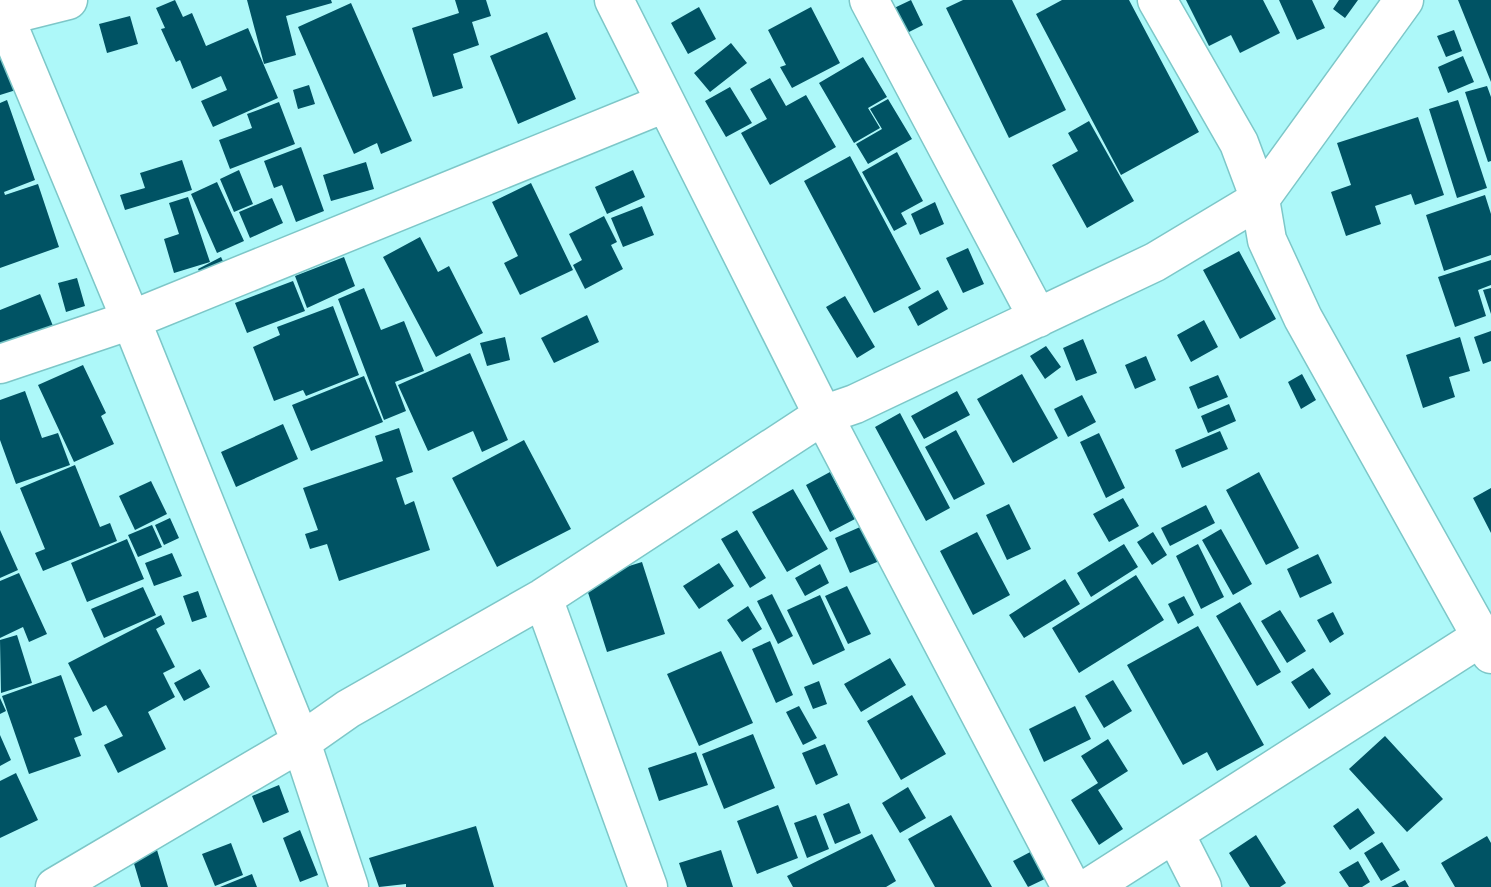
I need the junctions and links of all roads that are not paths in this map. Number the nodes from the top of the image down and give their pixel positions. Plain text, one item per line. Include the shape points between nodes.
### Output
1 (68, 0) edge
2 (614, 0) edge
3 (869, 0) edge
4 (1157, 0) edge
5 (1404, 0) edge
6 (2, 13) edge
7 (665, 103) junction
8 (1260, 199) junction
9 (1038, 318) junction
10 (131, 320) junction
11 (0, 364) edge
12 (824, 415) junction
13 (543, 598) junction
14 (1486, 645) edge
15 (301, 742) junction
16 (1175, 834) junction
17 (55, 887) edge
18 (349, 887) edge
19 (648, 887) edge
20 (1071, 887) edge
21 (1090, 887) edge
22 (1202, 887) edge

1 - 6 street
2 - 7 street
3 - 9 street
4 - 8 street via 1239,143
5 - 8 street
6 - 10 street
7 - 10 street
7 - 12 street
8 - 9 street via 1155,262
8 - 14 street via 1267,240 1303,318
9 - 12 street
10 - 11 street
10 - 15 street
12 - 13 street
12 - 20 street
13 - 15 street via 348,709
13 - 19 street
14 - 16 street
15 - 17 street
15 - 18 street
16 - 21 street
16 - 22 street

